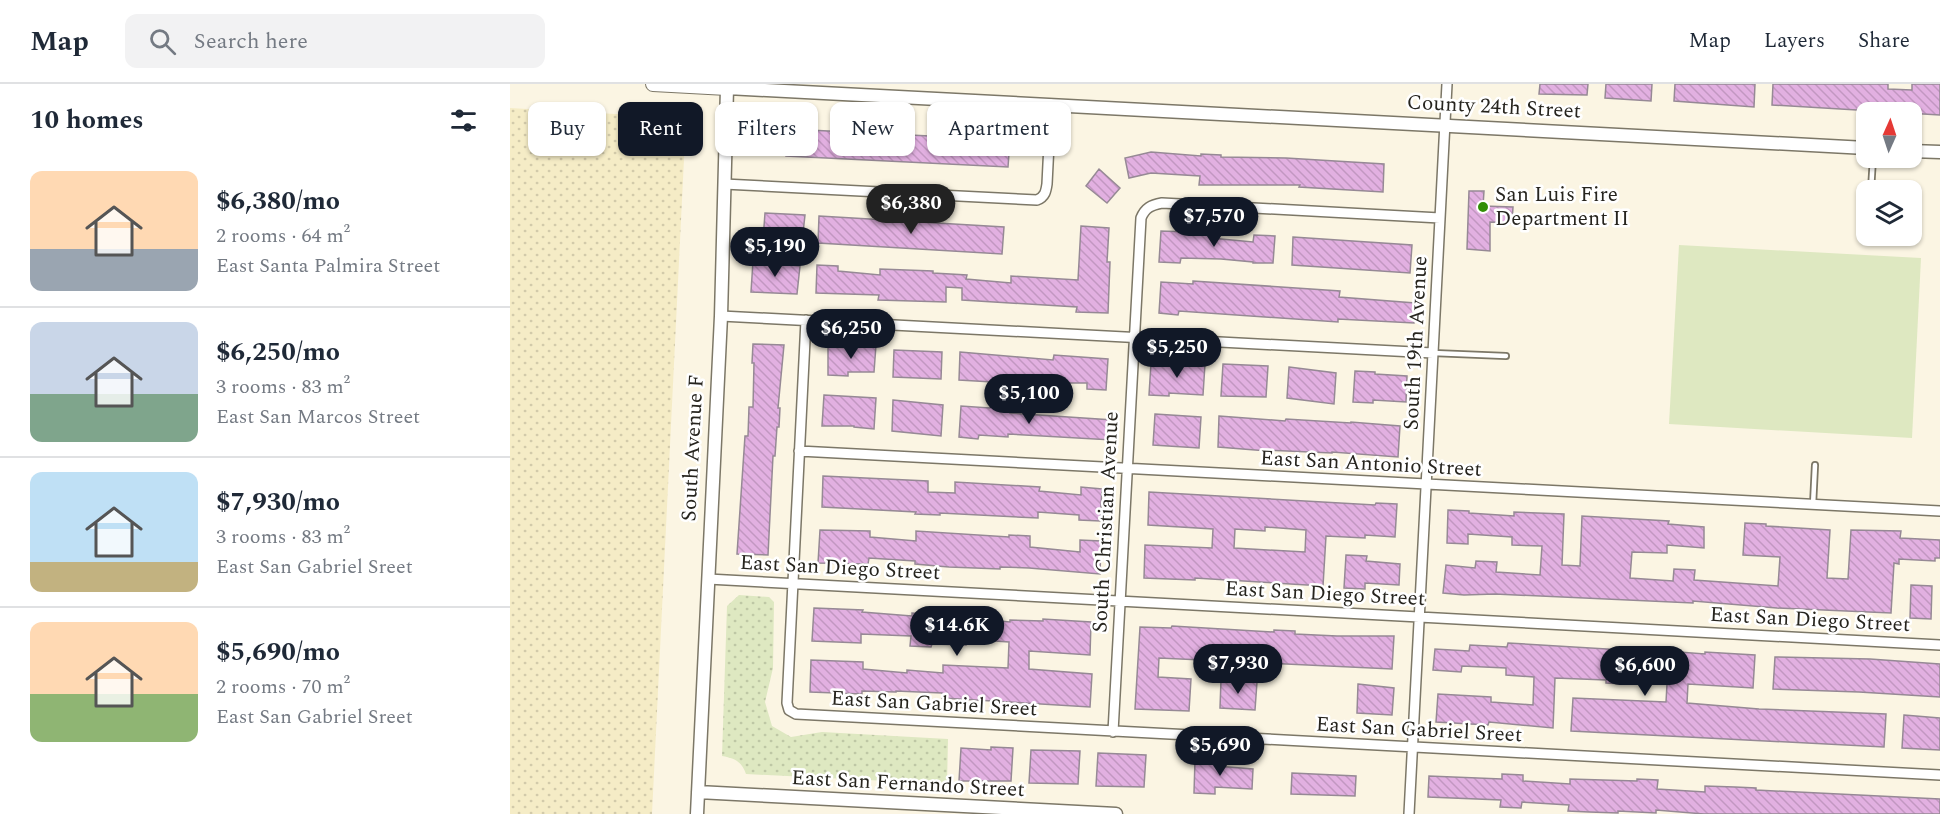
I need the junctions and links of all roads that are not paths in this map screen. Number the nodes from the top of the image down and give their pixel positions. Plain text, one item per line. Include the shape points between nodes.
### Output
1 (653, 84) edge
2 (1448, 84) edge
3 (727, 86) edge
4 (1015, 102) edge
5 (1071, 105) edge
6 (1445, 125) junction
7 (1856, 147) edge
8 (1922, 151) edge
9 (1940, 152) edge
10 (1048, 156) edge
11 (724, 184) junction
12 (1440, 218) junction
13 (721, 316) junction
14 (806, 320) junction
15 (1134, 336) junction
16 (1433, 353) junction
17 (1506, 356) dead end
18 (799, 451) junction
19 (1815, 465) dead end
20 (1127, 469) junction
21 (1426, 485) junction
22 (1813, 505) junction
23 (1940, 511) edge
24 (708, 579) junction
25 (793, 584) junction
26 (1120, 601) junction
27 (1419, 617) junction
28 (1940, 645) edge
29 (1113, 732) junction
30 (1412, 747) junction
31 (1940, 774) edge
32 (699, 792) junction
33 (697, 814) edge
34 (1116, 814) edge
35 (1409, 814) edge

1 - 3 main road, County 24th Street
2 - 6 street, South 19th Avenue
3 - 4 street, County 24th Street
3 - 11 street, South Avenue F
5 - 6 street, County 24th Street
6 - 7 street, County 24th Street
6 - 12 street, South 19th Avenue
8 - 9 street
10 - 11 street via 1045,193 1037,200
11 - 13 street, South Avenue F
12 - 15 street, South Christian Avenue via 1154,204 1146,208 1141,218
12 - 16 street, South 19th Avenue
13 - 14 street
13 - 24 street, South Avenue F
14 - 15 street
14 - 18 street
15 - 16 street
15 - 20 street, South Christian Avenue
16 - 17 lane
16 - 21 street, South 19th Avenue
18 - 20 street, East San Antonio Street
18 - 25 street
19 - 22 lane
20 - 21 street, East San Antonio Street
20 - 26 street, South Christian Avenue
21 - 22 street, East San Antonio Street
21 - 27 street, South 19th Avenue
22 - 23 street, East San Antonio Street
24 - 25 street, East San Diego Street
24 - 32 street, South Avenue F
25 - 26 street, East San Diego Street
25 - 29 street, East San Gabriel Sreet via 787,703 796,714
26 - 27 street, East San Diego Street
26 - 29 street, South Christian Avenue
27 - 28 street, East San Diego Street
27 - 30 street, South 19th Avenue
29 - 30 street, East San Gabriel Sreet
30 - 31 street, East San Gabriel Sreet
30 - 35 street, South 19th Avenue
32 - 33 street, South Avenue F
32 - 34 street, East San Fernando Street

